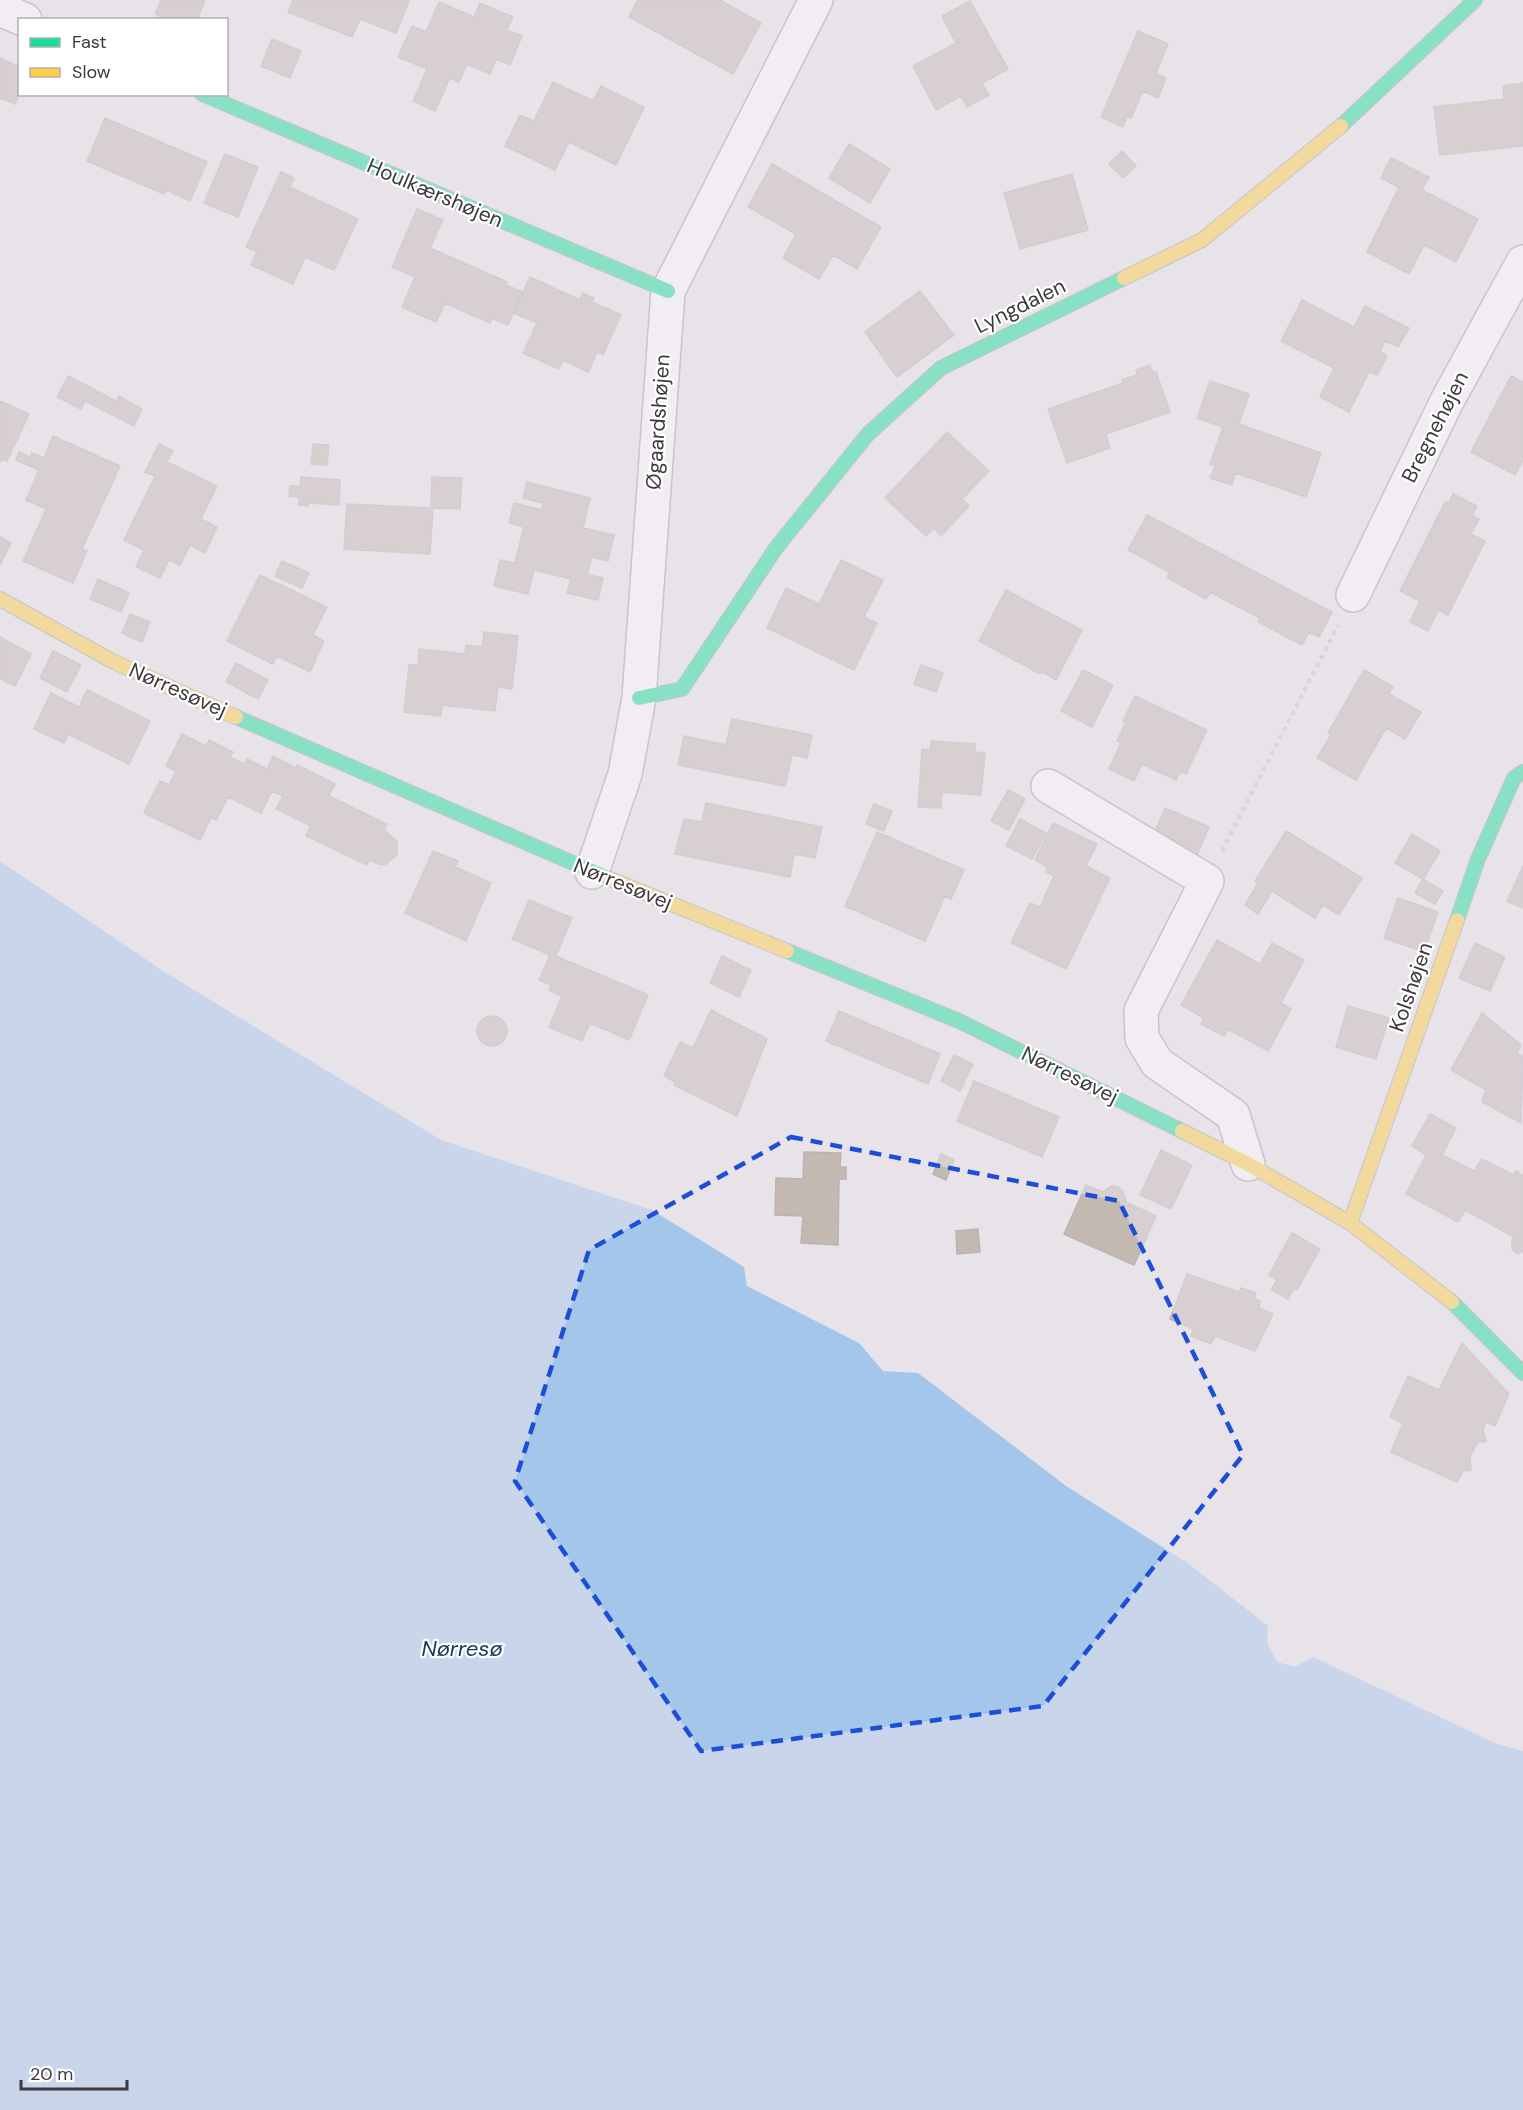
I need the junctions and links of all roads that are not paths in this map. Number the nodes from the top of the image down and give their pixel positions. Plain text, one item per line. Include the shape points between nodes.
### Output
1 (816, 0) edge
2 (1475, 0) edge
3 (0, 9) edge
4 (20, 18) edge
5 (207, 96) edge
6 (1523, 262) edge
7 (668, 291) junction
8 (1353, 595) road end
9 (0, 599) edge
10 (639, 698) junction
11 (1523, 772) edge
12 (1048, 786) dead end
13 (592, 872) junction
14 (1248, 1164) junction
15 (1350, 1223) junction
16 (1523, 1373) edge

1 - 7 street, Øgaardshøjen
2 - 10 street, Lyngdalen via 1334,133 1202,240 941,368 868,434 776,548 682,689
3 - 4 street
5 - 7 street, Houlkærshøjen
6 - 8 street, Bregnehøjen via 1447,401
7 - 10 street, Øgaardshøjen
9 - 13 street, Nørresøvej via 112,661
10 - 13 street, Øgaardshøjen via 625,774
11 - 15 street, Kolshøjen via 1514,778 1478,859
12 - 14 street via 1207,880 1141,1011 1142,1038 1156,1063 1233,1115
13 - 14 street, Nørresøvej via 959,1021
14 - 15 street, Nørresøvej
15 - 16 street, Nørresøvej via 1456,1305

